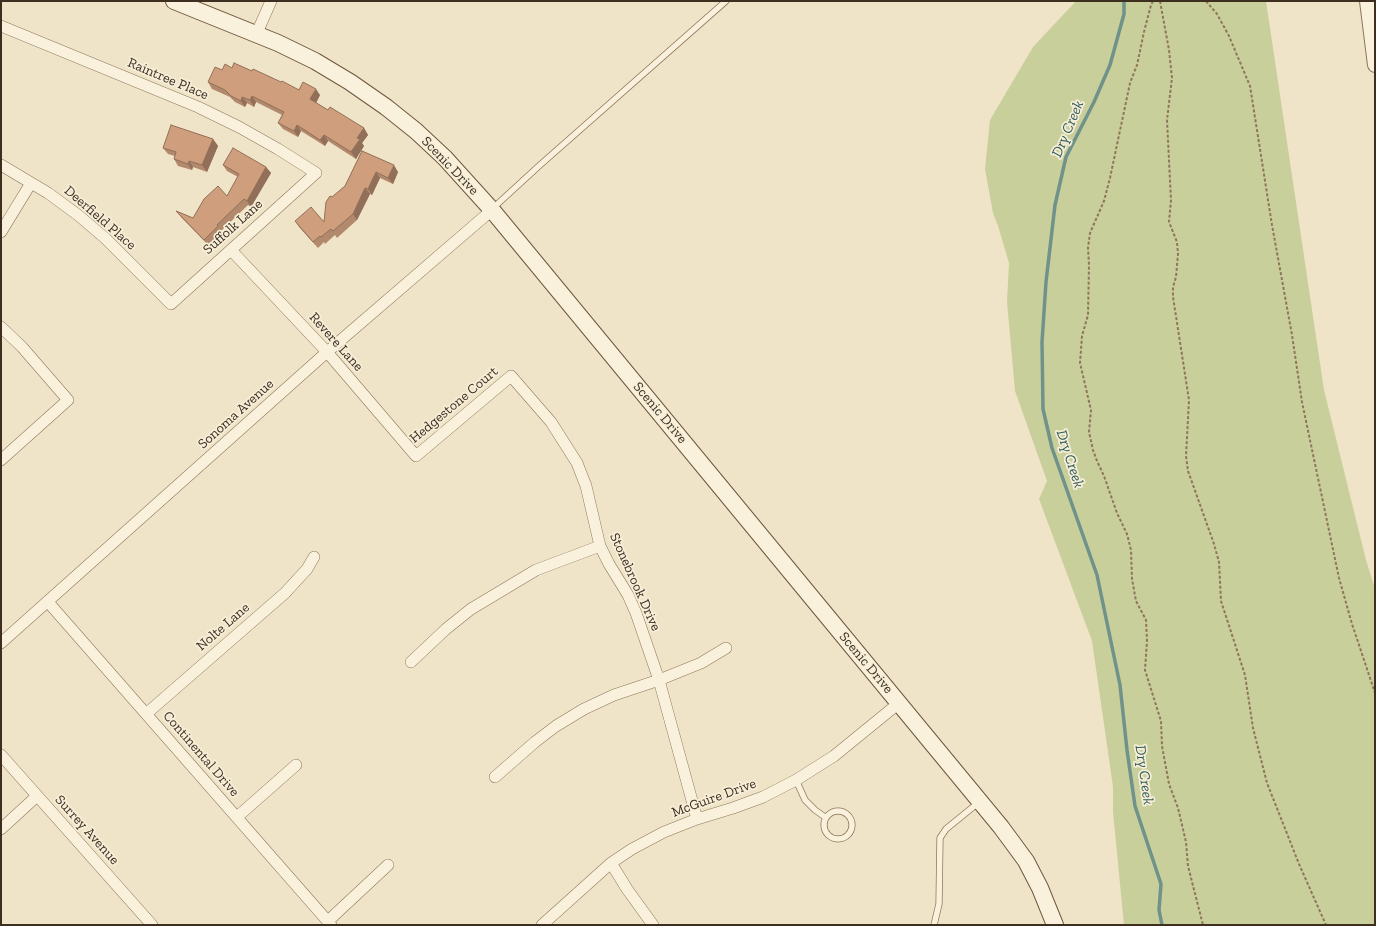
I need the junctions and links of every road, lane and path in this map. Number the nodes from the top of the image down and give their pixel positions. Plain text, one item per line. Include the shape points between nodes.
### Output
1 (174, 1) edge
2 (270, 1) edge
3 (726, 1) edge
4 (1154, 1) edge
5 (1160, 1) edge
6 (1206, 1) edge
7 (1368, 1) edge
8 (1, 26) edge
9 (256, 35) junction
10 (1375, 65) edge
11 (1, 165) edge
12 (316, 173) joint
13 (31, 183) junction
14 (492, 210) junction
15 (1, 232) edge
16 (231, 250) junction
17 (171, 304) joint
18 (1, 328) edge
19 (327, 352) junction
20 (511, 376) joint
21 (416, 456) joint
22 (1, 460) edge
23 (600, 546) junction
24 (314, 557) dead end
25 (48, 602) junction
26 (1, 643) edge
27 (726, 648) dead end
28 (411, 662) dead end
29 (659, 680) junction
30 (1375, 693) edge
31 (899, 703) junction
32 (146, 714) junction
33 (1, 755) edge
34 (296, 765) dead end
35 (495, 777) dead end
36 (796, 780) junction
37 (37, 796) junction
38 (980, 801) junction
39 (236, 817) junction
40 (825, 817) junction
41 (697, 819) junction
42 (1, 828) edge
43 (611, 863) junction
44 (388, 865) dead end
45 (329, 923) edge
46 (152, 925) edge
47 (542, 925) edge
48 (653, 925) edge
49 (934, 925) edge
50 (1055, 925) edge
51 (1203, 925) edge
52 (1326, 925) edge

1 - 9 main road, Scenic Drive
2 - 9 street
3 - 14 lane
4 - 51 path via 1130,83 1104,201 1090,233 1088,315 1082,336 1080,364 1091,410 1089,432 1093,450 1131,550 1136,601 1146,620 1145,670 1161,721 1162,746 1169,784 1178,808 1186,842 1188,866
5 - 52 path via 1172,78 1167,120 1171,200 1169,222 1178,254 1173,297 1189,400 1186,456 1188,471 1219,562 1221,601 1245,675 1253,728 1267,782
6 - 30 path via 1217,14 1229,36 1250,86 1302,402 1339,578
7 - 10 street
8 - 12 street, Raintree Place via 198,107 239,127
9 - 14 main road, Scenic Drive via 315,61 386,107 444,158
11 - 13 street, Deerfield Place
12 - 16 street, Suffolk Lane
13 - 15 street
13 - 17 street, Deerfield Place via 78,215 105,238
14 - 19 street, Sonoma Avenue
14 - 31 main road, Scenic Drive
16 - 17 street, Suffolk Lane
16 - 19 street, Revere Lane
18 - 22 street via 22,347 68,400
19 - 21 street, Revere Lane
19 - 25 street, Sonoma Avenue
20 - 21 street, Hedgestone Court
20 - 23 street, Stonebrook Drive via 551,422 577,463 586,486
23 - 28 street via 536,570 470,609
23 - 29 street, Stonebrook Drive via 636,613
24 - 32 street, Nolte Lane via 307,569 285,593
25 - 26 street, Sonoma Avenue
25 - 32 street, Continental Drive
27 - 29 street via 702,663
29 - 35 street via 614,695 584,709 535,742
29 - 41 street, Stonebrook Drive
31 - 36 street, McGuire Drive via 834,756
31 - 38 main road, Scenic Drive
32 - 39 street, Continental Drive
33 - 37 street, Surrey Avenue
34 - 39 street
36 - 40 lane via 805,800
36 - 41 street, McGuire Drive via 763,797
37 - 42 street
37 - 46 street, Surrey Avenue
38 - 49 lane via 946,829 940,838 939,904
38 - 50 main road, Scenic Drive via 1026,861
39 - 45 street, Continental Drive
40 - 40 lane via 826,834 836,839 847,837 852,827 850,816 840,810
41 - 43 street, McGuire Drive via 664,832
43 - 47 street, McGuire Drive
43 - 48 street
44 - 45 street

